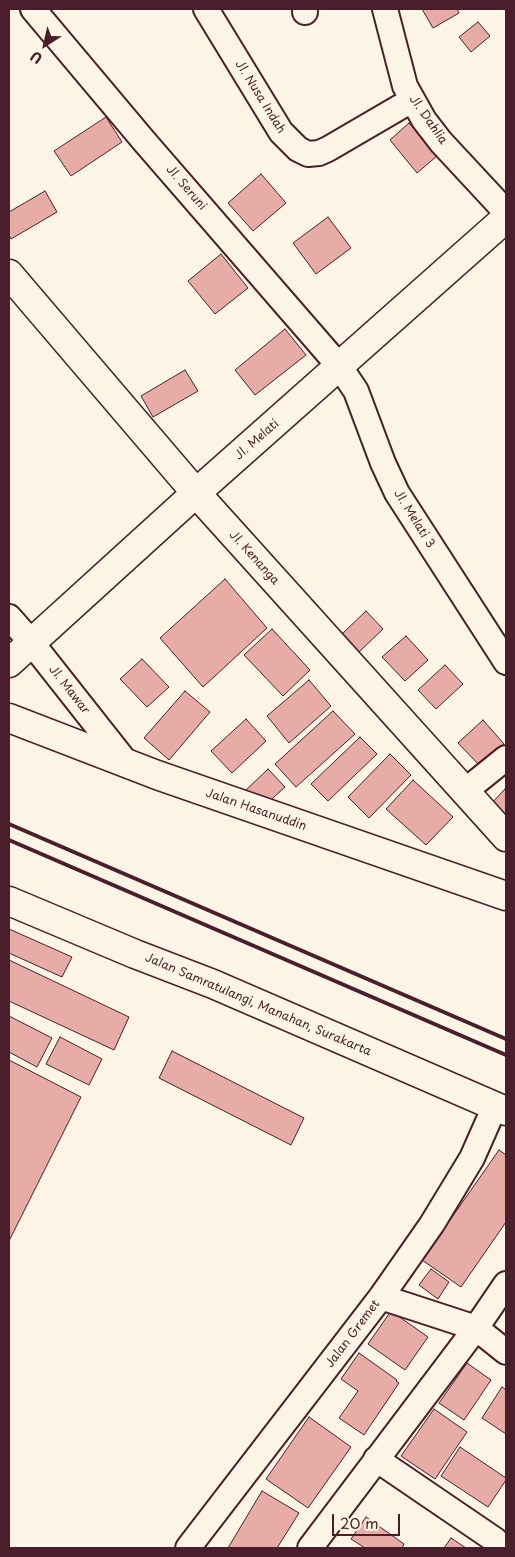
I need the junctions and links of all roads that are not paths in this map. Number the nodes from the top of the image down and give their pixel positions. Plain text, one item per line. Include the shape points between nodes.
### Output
1 (33, 9) edge
2 (206, 9) edge
3 (390, 12) edge
4 (412, 100) junction
5 (506, 212) edge
6 (506, 218) edge
7 (9, 274) edge
8 (340, 367) junction
9 (196, 493) junction
10 (9, 616) edge
11 (31, 642) junction
12 (9, 662) edge
13 (506, 662) edge
14 (9, 718) edge
15 (506, 758) edge
16 (128, 765) junction
17 (465, 791) junction
18 (506, 837) edge
19 (506, 896) edge
20 (9, 901) edge
21 (501, 1108) edge
22 (506, 1284) edge
23 (381, 1297) junction
24 (476, 1328) junction
25 (506, 1352) edge
26 (376, 1459) junction
27 (495, 1540) dead end
28 (188, 1548) edge
29 (310, 1548) edge

1 - 8 street, Jl. Seruni
2 - 4 street, Jl. Nusa Indah via 281,132 308,154 328,149
3 - 4 street, Jl. Dahlia via 400,71
4 - 5 street, Jl. Dahlia via 441,142
6 - 8 street, Jl. Melati
7 - 9 street, Jl. Kenanga
8 - 9 street, Jl. Melati
8 - 13 street, Jl. Melati 3 via 356,391 397,493
9 - 11 street, Jl. Melati
9 - 17 street, Jl. Kenanga
10 - 11 street, Jl. Mawar
11 - 12 street, Jl. Melati
11 - 16 street, Jl. Mawar
14 - 16 street, Jalan Hasanuddin
15 - 17 street
16 - 19 street, Jalan Hasanuddin
17 - 18 street, Jl. Kenanga
20 - 21 street, Jalan Samratulangi, Manahan, Surakarta via 213,984
21 - 23 street, Jalan Gremet via 432,1224
22 - 24 street
23 - 24 street
23 - 28 street, Jalan Gremet
24 - 25 street
24 - 26 street
26 - 27 street
26 - 29 street

